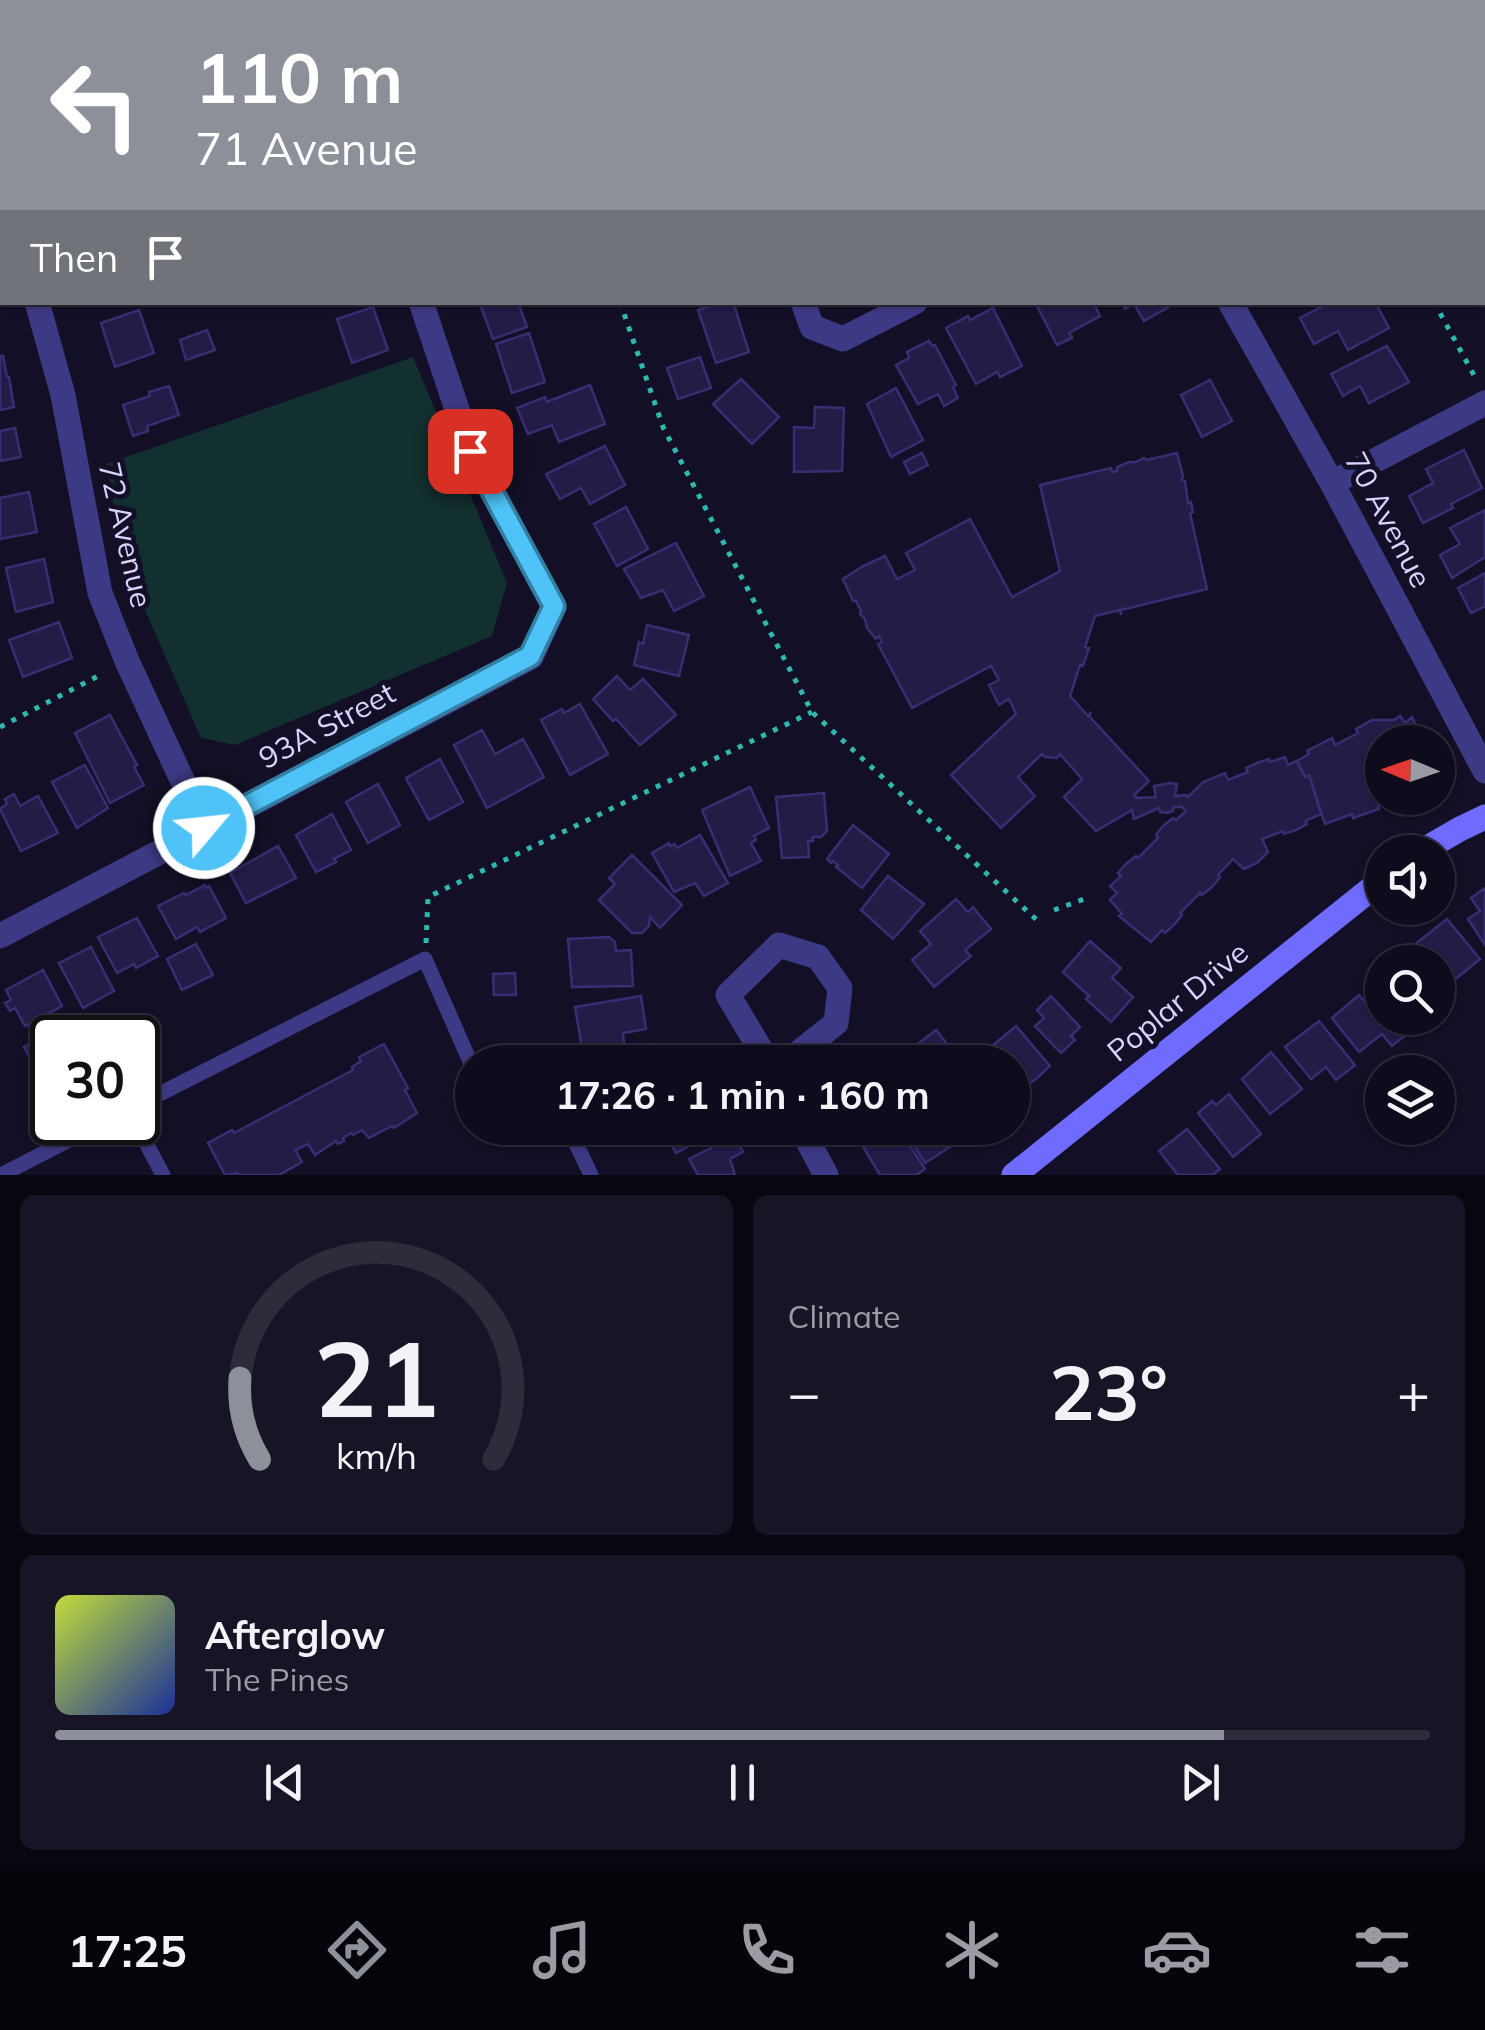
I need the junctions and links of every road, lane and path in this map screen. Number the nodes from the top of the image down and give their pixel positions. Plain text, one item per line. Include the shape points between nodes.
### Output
1 (37, 305) edge
2 (422, 305) edge
3 (621, 305) edge
4 (805, 305) edge
5 (910, 305) edge
6 (1232, 305) edge
7 (1436, 305) edge
8 (1481, 391) edge
9 (1332, 483) junction
10 (126, 661) junction
11 (812, 712) junction
12 (0, 727) edge
13 (1485, 771) edge
14 (1485, 817) edge
15 (204, 828) junction
16 (1450, 835) edge
17 (1365, 894) edge
18 (1084, 899) dead end
19 (1054, 910) dead end
20 (1039, 922) dead end
21 (0, 936) edge
22 (425, 959) junction
23 (463, 1045) edge
24 (758, 1045) edge
25 (808, 1045) edge
26 (160, 1095) edge
27 (59, 1145) edge
28 (147, 1145) edge
29 (577, 1145) edge
30 (811, 1145) edge
31 (1, 1175) edge
32 (163, 1175) edge
33 (591, 1175) edge
34 (826, 1175) edge
35 (1014, 1175) edge

1 - 10 street, 72 Avenue via 63,396 100,593
2 - 15 street, 93A Street via 470,451 554,606 530,656
3 - 11 path via 664,427
4 - 5 street via 812,327 842,339
6 - 9 street, 70 Avenue
7 - 8 path
8 - 9 street
9 - 13 street, 70 Avenue
10 - 12 path
10 - 15 street, 72 Avenue
11 - 20 path
11 - 22 path via 428,897
14 - 16 street
15 - 21 street, 93A Street
17 - 35 street, Poplar Drive
18 - 19 path
22 - 23 lane
22 - 26 lane
24 - 25 street via 728,995 779,945 818,957 840,988 836,1023
27 - 31 lane
28 - 32 lane
29 - 33 lane
30 - 34 street

